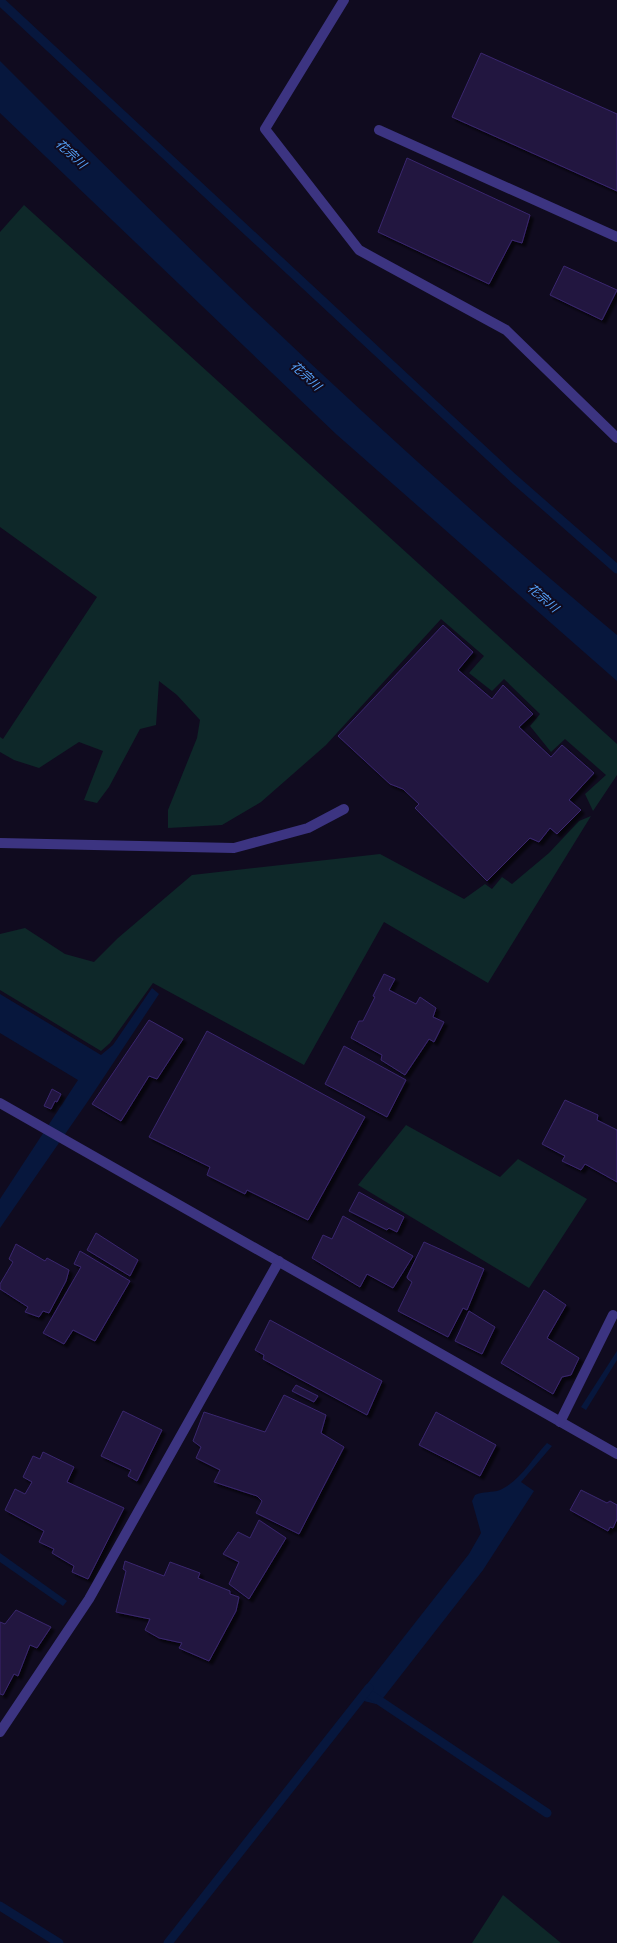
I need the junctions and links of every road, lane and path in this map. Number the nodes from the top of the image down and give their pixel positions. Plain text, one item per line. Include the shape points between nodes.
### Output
1 (344, 0) edge
2 (379, 130) dead end
3 (617, 237) edge
4 (617, 438) edge
5 (344, 809) dead end
6 (0, 843) edge
7 (0, 1103) edge
8 (279, 1261) junction
9 (613, 1315) dead end
10 (560, 1422) junction
11 (617, 1454) edge
12 (0, 1732) edge

1 - 4 street via 265,129 358,250 506,330
2 - 3 street
5 - 6 street via 308,828 234,848
7 - 8 street
8 - 10 street
8 - 12 street via 89,1599
9 - 10 street
10 - 11 street

